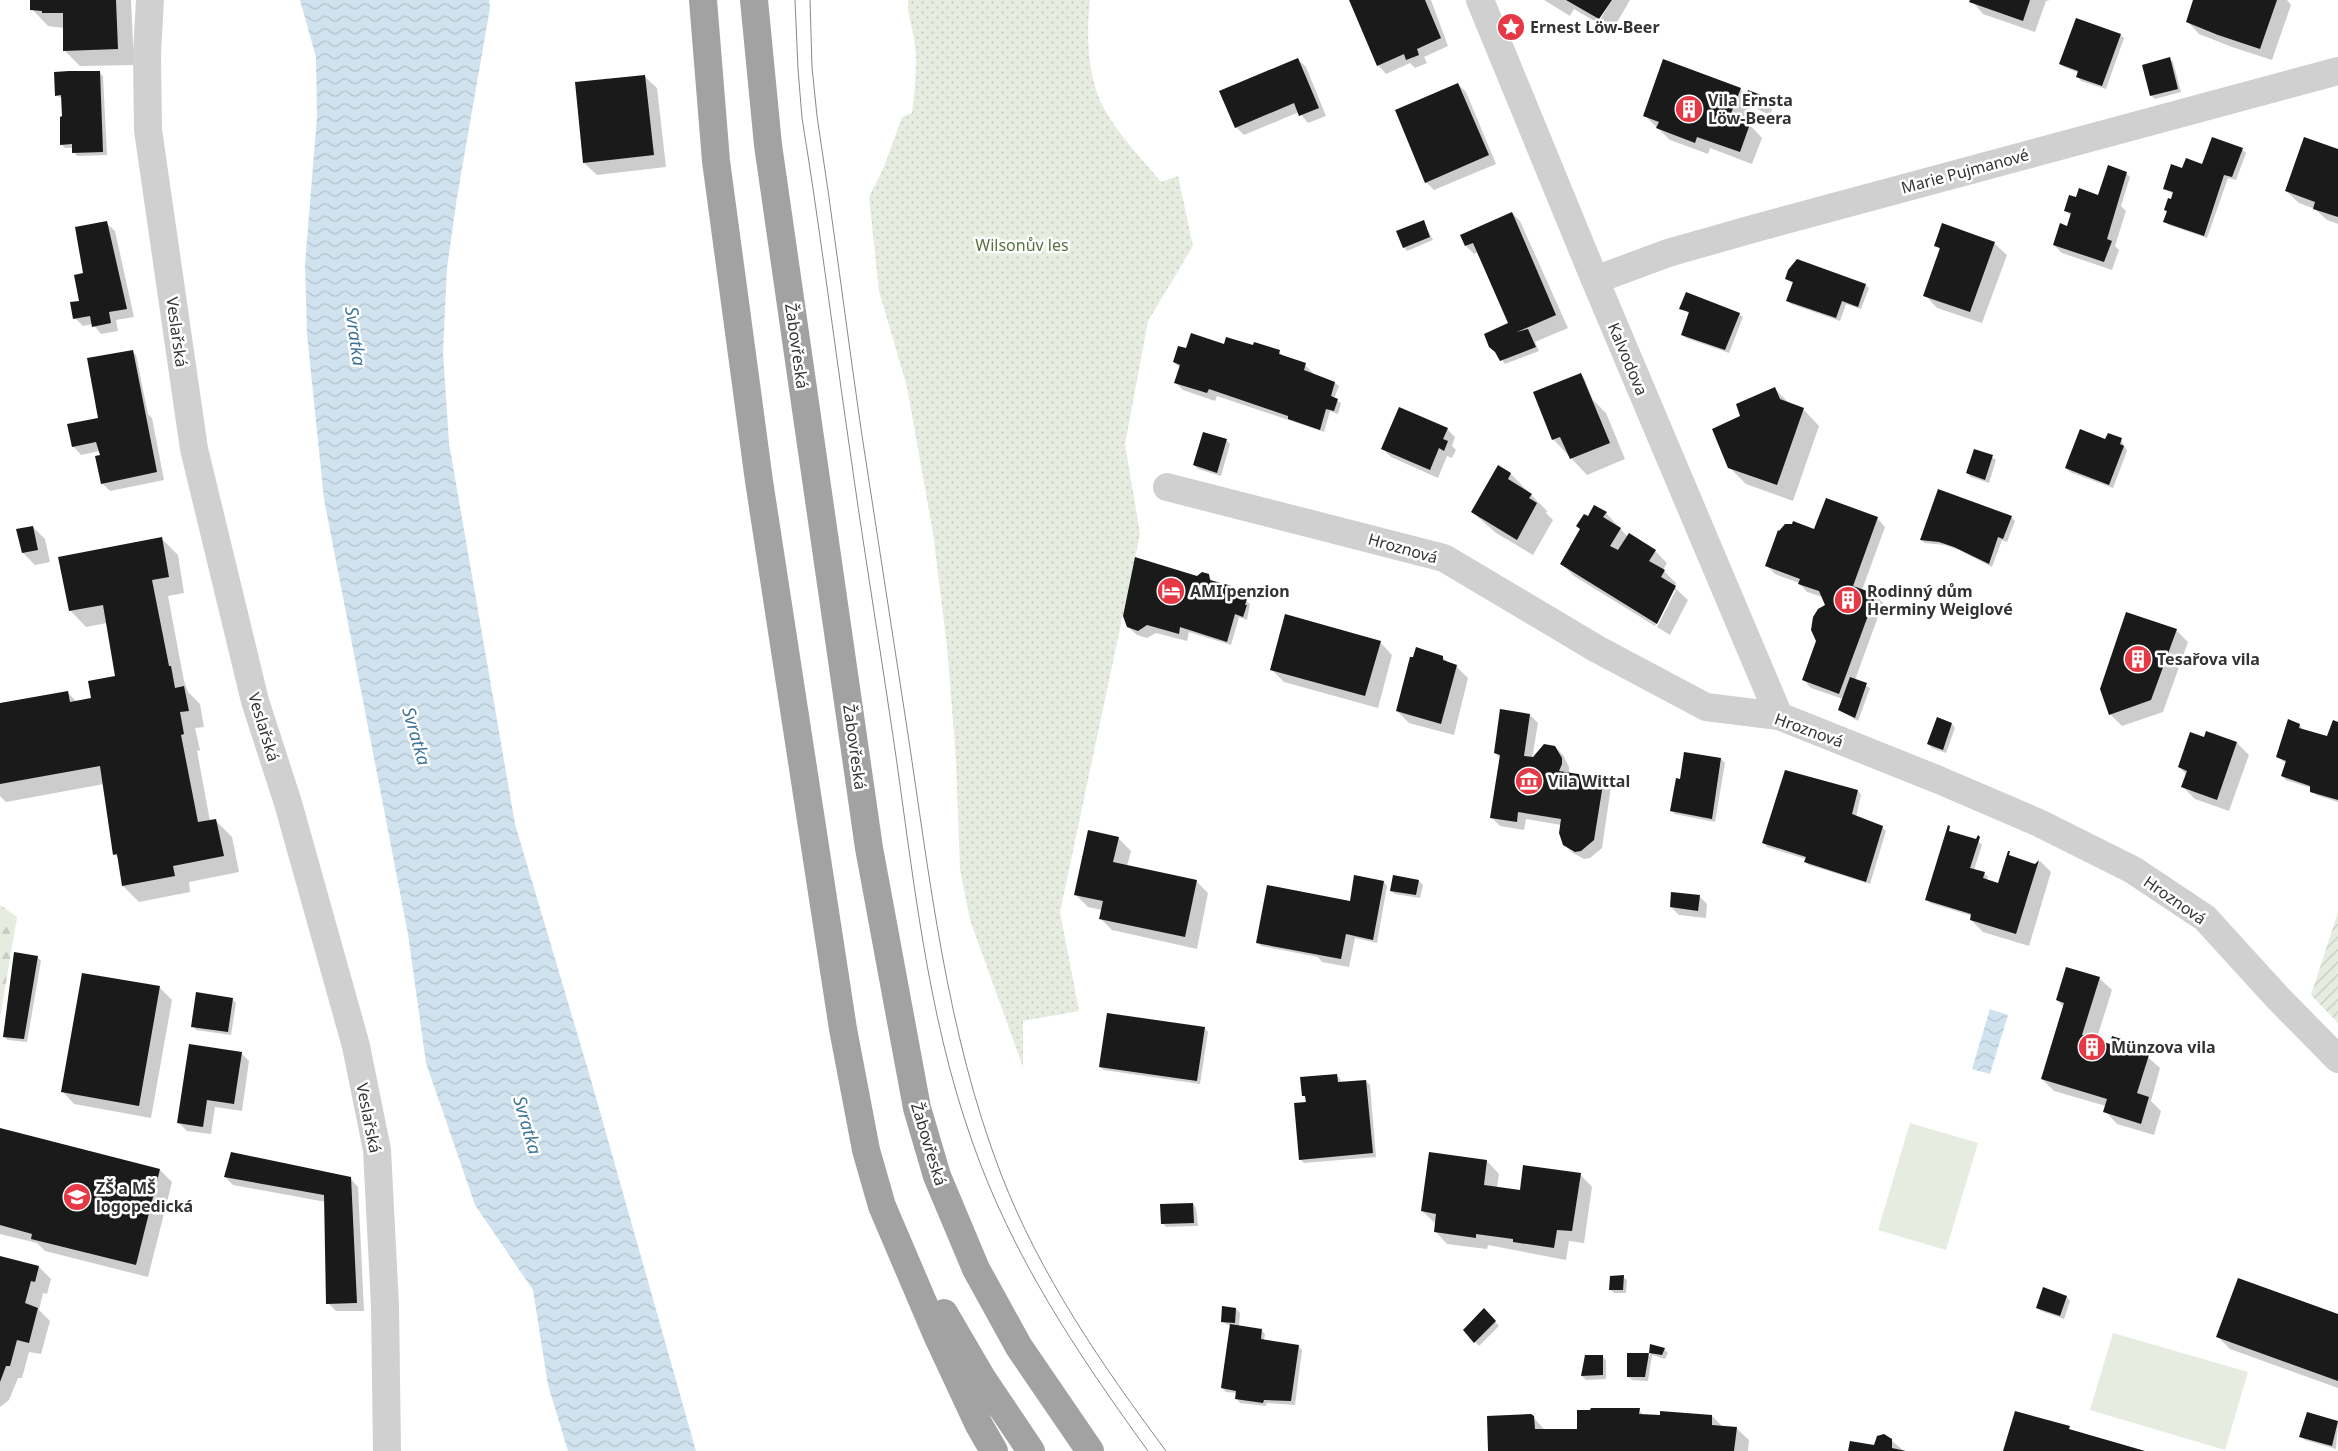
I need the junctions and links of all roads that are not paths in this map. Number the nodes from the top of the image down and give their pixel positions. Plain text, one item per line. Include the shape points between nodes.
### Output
1 (150, 0) edge
2 (703, 0) edge
3 (754, 0) edge
4 (1480, 0) edge
5 (2338, 71) edge
6 (1595, 280) junction
7 (1167, 487) dead end
8 (1779, 716) junction
9 (2338, 1059) edge
10 (882, 1206) junction
11 (1077, 1440) edge
12 (387, 1451) edge
13 (994, 1451) edge
14 (1031, 1451) edge
15 (1090, 1451) edge

1 - 12 street, Veslařská via 148,130 194,449 255,701 288,803 356,1046 377,1150
2 - 10 highway via 716,161 759,480 843,1029 866,1150
3 - 11 highway, Žabovřeská via 768,145 869,848 917,1108 937,1176 976,1270
4 - 6 street, Kalvodova
5 - 6 street, Marie Pujmanové via 1738,233 1668,253
6 - 8 street, Kalvodova
7 - 8 street, Hroznová via 1444,558 1597,649 1706,707
8 - 9 street, Hroznová via 2039,823 2133,870 2205,918
10 - 13 highway via 937,1335
10 - 14 highway via 982,1378
11 - 15 highway, Žabovřeská

